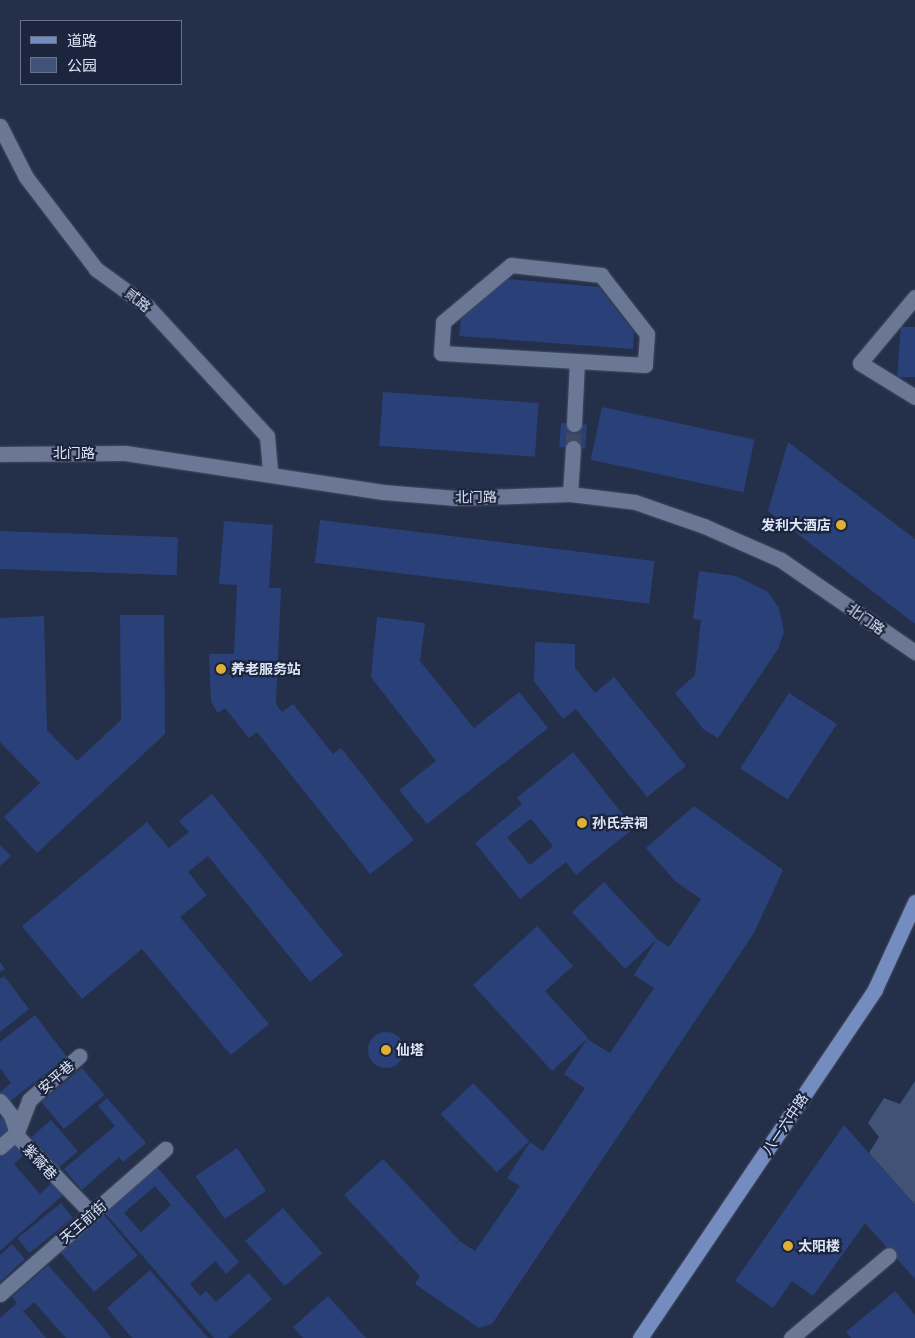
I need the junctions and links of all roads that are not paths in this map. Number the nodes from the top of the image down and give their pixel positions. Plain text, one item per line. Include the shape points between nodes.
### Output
1 (0, 126) edge
2 (915, 297) edge
3 (577, 361) junction
4 (915, 397) edge
5 (574, 424) tunnel mouth
6 (573, 448) tunnel mouth
7 (0, 454) edge
8 (270, 473) junction
9 (570, 494) junction
10 (915, 652) edge
11 (915, 902) edge
12 (79, 1056) dead end
13 (0, 1101) edge
14 (17, 1132) junction
15 (0, 1146) edge
16 (165, 1149) dead end
17 (92, 1214) junction
18 (889, 1255) dead end
19 (0, 1294) edge
20 (640, 1338) edge
21 (791, 1338) edge

1 - 8 street, 贰路 via 26,176 96,269 148,306 267,436
2 - 4 street via 860,363
3 - 3 street via 646,365 647,334 601,275 511,265 443,322 441,353
3 - 5 street
6 - 9 street
7 - 8 street, 北门路 via 125,453
8 - 9 street, 北门路 via 456,498
9 - 10 street, 北门路 via 634,502 704,526 781,560
11 - 20 main road, 八一六中路 via 875,989
12 - 14 street, 安平巷 via 29,1100
13 - 14 street, 紫薇巷
14 - 15 street, 安平巷
14 - 17 street, 紫薇巷 via 58,1183 66,1185
16 - 17 street, 天王前街
17 - 19 street, 天王前街
18 - 21 street

